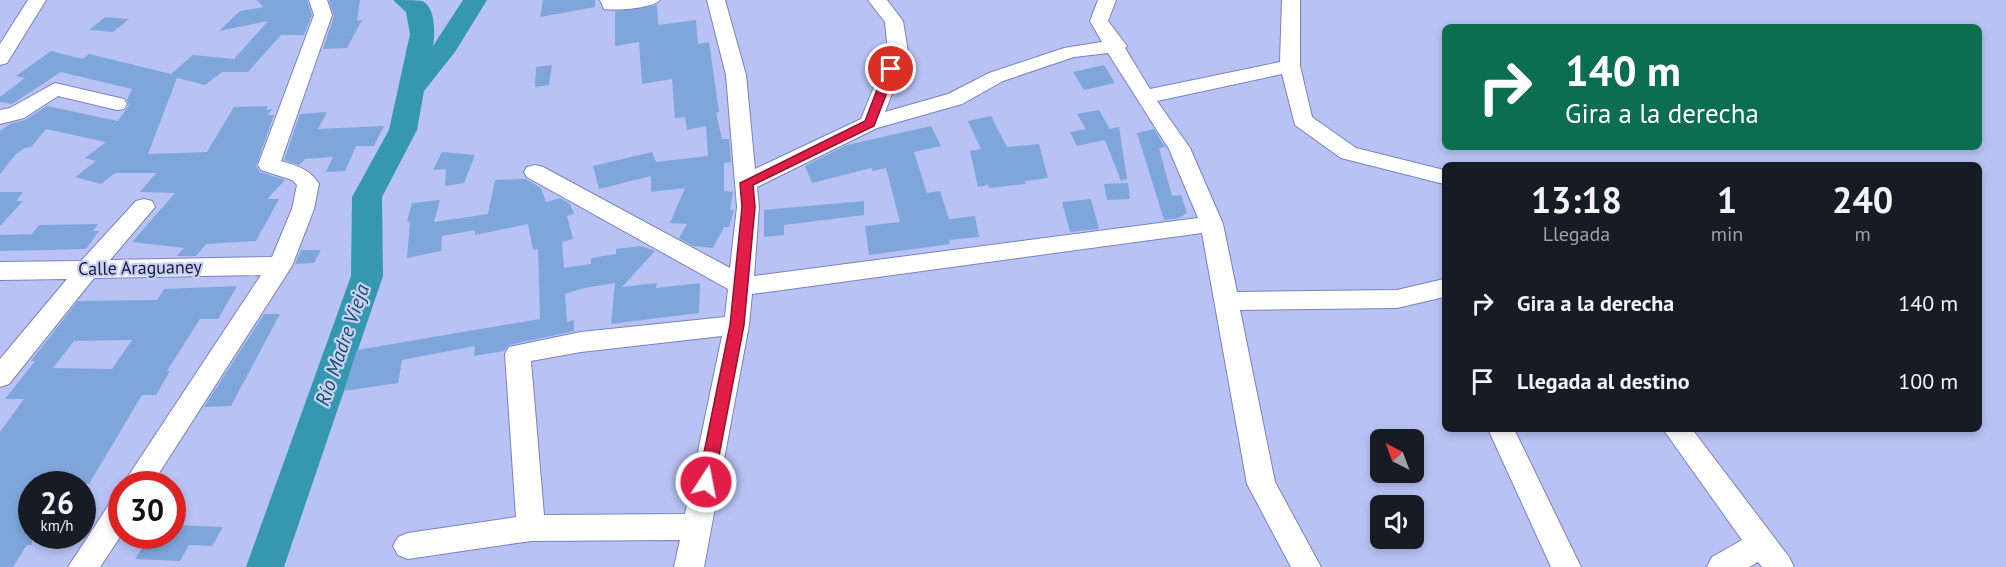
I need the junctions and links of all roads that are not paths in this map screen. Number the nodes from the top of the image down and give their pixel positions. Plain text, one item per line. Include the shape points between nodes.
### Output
1 (37, 0) edge
2 (318, 0) edge
3 (609, 0) edge
4 (651, 0) edge
5 (716, 0) edge
6 (877, 0) edge
7 (1107, 0) edge
8 (1291, 0) edge
9 (1117, 46) junction
10 (0, 59) edge
11 (1290, 66) junction
12 (1144, 97) junction
13 (117, 104) dead end
14 (0, 117) edge
15 (870, 123) junction
16 (535, 172) dead end
17 (1442, 176) edge
18 (746, 183) junction
19 (144, 207) dead end
20 (1212, 224) junction
21 (280, 266) junction
22 (88, 269) junction
23 (0, 271) edge
24 (742, 286) junction
25 (1442, 288) edge
26 (1226, 301) junction
27 (737, 325) junction
28 (0, 377) edge
29 (1502, 432) edge
30 (1678, 432) edge
31 (146, 471) edge
32 (697, 527) junction
33 (531, 528) junction
34 (108, 530) edge
35 (408, 546) dead end
36 (1770, 556) edge
37 (83, 567) edge
38 (689, 567) edge
39 (1306, 567) edge
40 (1566, 567) edge
41 (1722, 567) edge

1 - 10 street
2 - 21 street via 323,15 270,165 300,175 308,184 303,209
3 - 4 street via 611,5
5 - 18 street via 736,75
6 - 15 street via 894,21 898,52
7 - 9 street via 1099,21
8 - 11 street
9 - 12 street
9 - 15 street via 1071,52 996,77 955,99
11 - 12 street
11 - 17 street via 1302,120 1349,153
12 - 20 street via 1179,148
13 - 14 street via 55,89 23,110
15 - 18 street
16 - 24 street
18 - 24 street
19 - 22 street
20 - 24 street
20 - 26 street
21 - 22 street, Calle Araguaney
21 - 31 street
22 - 23 street, Calle Araguaney
22 - 28 street
24 - 27 street
25 - 26 street via 1397,299
26 - 39 street via 1262,484
27 - 32 street
27 - 33 street via 581,342 518,354
29 - 40 street
30 - 36 street
32 - 33 street
32 - 38 street
33 - 35 street
34 - 37 street
36 - 41 street

